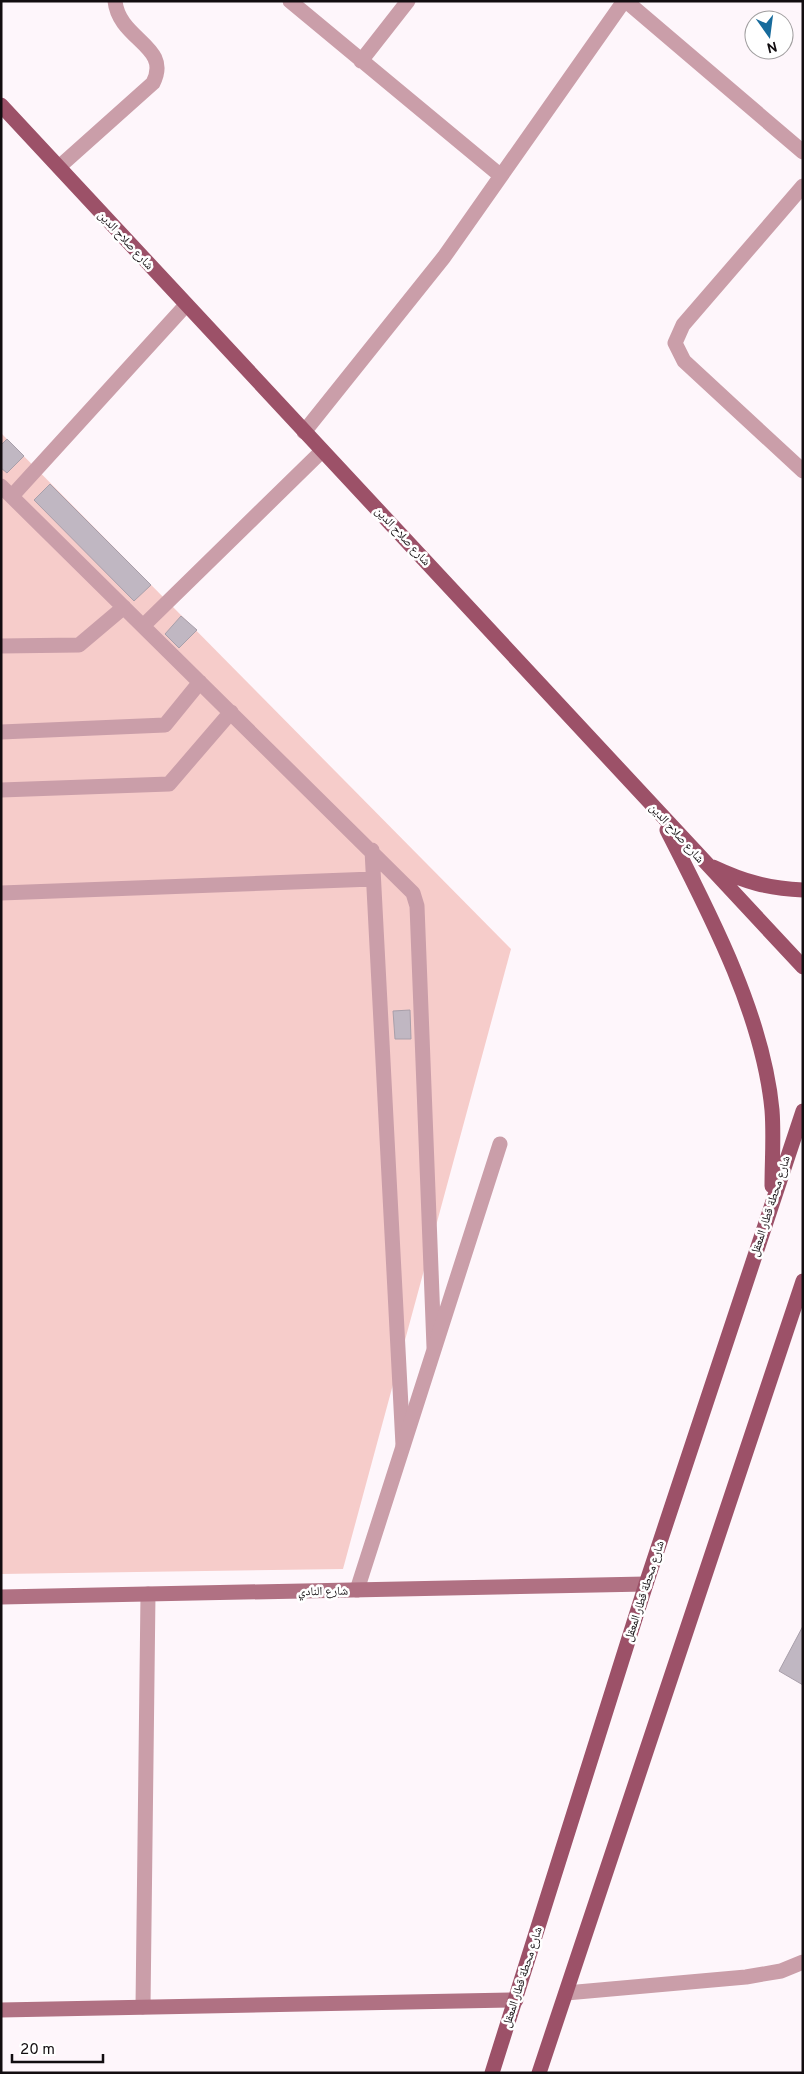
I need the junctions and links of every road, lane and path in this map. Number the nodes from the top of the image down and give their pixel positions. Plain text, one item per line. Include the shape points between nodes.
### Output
1 (115, 1) edge
2 (290, 1) edge
3 (408, 1) edge
4 (625, 1) edge
5 (361, 61) junction
6 (1, 105) edge
7 (803, 152) edge
8 (59, 167) junction
9 (501, 176) junction
10 (803, 186) edge
11 (186, 304) junction
12 (304, 432) junction
13 (322, 451) junction
14 (803, 471) edge
15 (4, 490) edge
16 (124, 607) junction
17 (143, 626) junction
18 (1, 646) edge
19 (200, 682) junction
20 (231, 712) junction
21 (1, 732) edge
22 (1, 790) edge
23 (659, 813) junction
24 (372, 850) junction
25 (705, 864) junction
26 (373, 879) junction
27 (803, 890) edge
28 (1, 892) edge
29 (803, 967) edge
30 (803, 1111) edge
31 (500, 1144) dead end
32 (772, 1202) junction
33 (803, 1281) edge
34 (434, 1348) junction
35 (403, 1446) junction
36 (646, 1584) junction
37 (357, 1590) junction
38 (148, 1594) junction
39 (1, 1597) edge
40 (803, 1962) edge
41 (566, 1993) junction
42 (516, 2000) junction
43 (143, 2007) junction
44 (1, 2010) edge
45 (492, 2073) edge
46 (539, 2073) edge

1 - 8 street via 116,11 125,26 157,58 159,71 153,83
2 - 5 street
3 - 5 street
4 - 7 street
4 - 9 street
5 - 9 street
6 - 8 main road, شارع صلاح الدين
8 - 11 main road, شارع صلاح الدين
9 - 12 street via 444,258
10 - 14 street via 684,325 675,343 684,361
11 - 12 main road, شارع صلاح الدين
11 - 15 street
12 - 13 main road, شارع صلاح الدين
13 - 17 street
13 - 23 main road, شارع صلاح الدين
15 - 16 street
16 - 17 street
16 - 18 street via 79,645
17 - 19 street
19 - 20 street
19 - 21 street via 164,725
20 - 22 street via 168,784
20 - 24 street
23 - 25 main road, شارع صلاح الدين
23 - 32 main road via 721,941 756,1036 772,1110
24 - 26 street
24 - 34 street via 408,886 417,906
25 - 27 main road via 744,882
25 - 29 main road, شارع صلاح الدين
26 - 28 street
26 - 35 street
30 - 32 main road, شارع محطة قطار المعقل
31 - 34 street
32 - 36 main road, شارع محطة قطار المعقل
33 - 41 main road
34 - 35 street
35 - 37 street
36 - 37 street, شارع النادي
36 - 42 main road, شارع محطة قطار المعقل
37 - 38 street, شارع النادي
38 - 39 street, شارع النادي
38 - 43 street
40 - 41 street via 781,1971 746,1977
41 - 46 main road
42 - 43 street
42 - 45 main road, شارع محطة قطار المعقل
43 - 44 street

